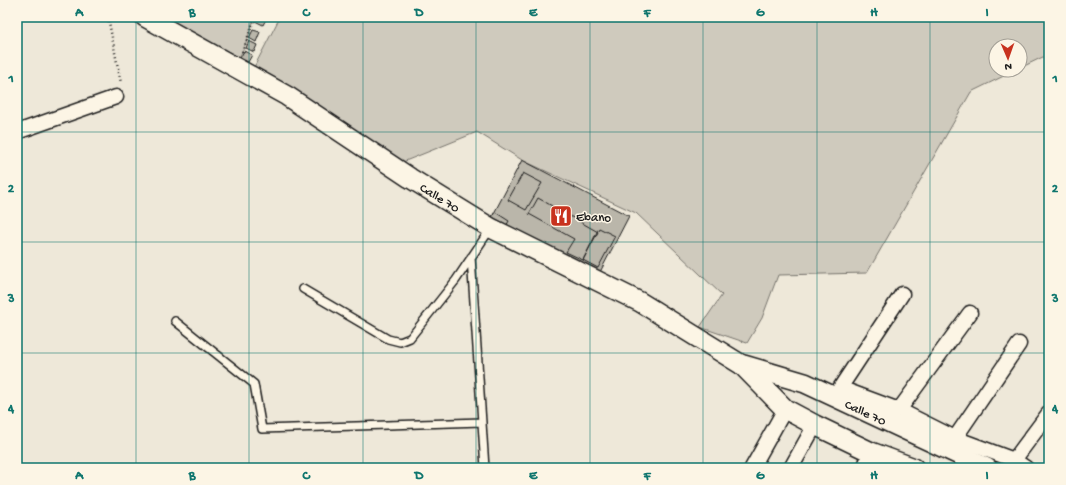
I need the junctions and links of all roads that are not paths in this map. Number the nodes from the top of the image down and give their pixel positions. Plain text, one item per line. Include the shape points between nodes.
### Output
1 (144, 17) edge
2 (116, 97) road end
3 (17, 132) edge
4 (491, 228) junction
5 (471, 257) junction
6 (303, 289) dead end
7 (902, 294) dead end
8 (970, 314) dead end
9 (175, 321) dead end
10 (1019, 344) dead end
11 (742, 364) junction
12 (785, 408) junction
13 (899, 410) junction
14 (1049, 413) edge
15 (482, 422) junction
16 (815, 425) junction
17 (955, 438) junction
18 (1014, 460) junction
19 (873, 461) edge
20 (485, 468) edge
21 (752, 468) edge
22 (791, 468) edge
23 (914, 468) edge
24 (987, 468) edge
25 (1026, 468) edge

1 - 4 main road, Calle 70 via 287,96 410,178
2 - 3 street
4 - 5 lane
4 - 11 main road, Calle 70 via 640,302
5 - 6 lane via 410,338 400,342 388,339
5 - 15 lane
7 - 13 street via 840,388
8 - 13 street
9 - 15 lane via 254,384 262,429
10 - 17 street
11 - 12 main road, Calle 70
11 - 24 main road, Calle 70 via 804,383
12 - 16 main road, Calle 70
12 - 21 street
13 - 17 street
14 - 18 street
15 - 20 lane
16 - 19 main road, Calle 70
16 - 22 street
17 - 18 street
18 - 25 street
19 - 23 main road, Calle 70

